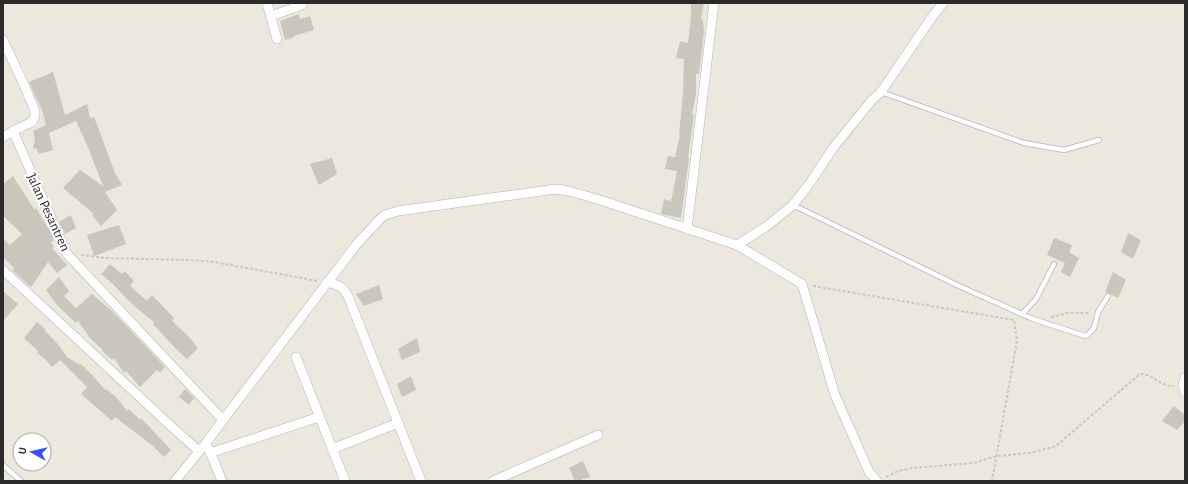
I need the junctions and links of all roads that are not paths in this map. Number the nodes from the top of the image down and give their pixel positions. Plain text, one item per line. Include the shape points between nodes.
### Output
1 (267, 3) edge
2 (714, 3) edge
3 (943, 3) edge
4 (302, 5) dead end
5 (271, 16) junction
6 (277, 39) dead end
7 (3, 40) edge
8 (881, 92) junction
9 (13, 131) junction
10 (3, 136) edge
11 (1099, 140) dead end
12 (793, 205) junction
13 (687, 229) junction
14 (737, 245) junction
15 (1054, 264) dead end
16 (3, 270) edge
17 (327, 282) junction
18 (1108, 296) dead end
19 (1022, 314) junction
20 (296, 357) dead end
21 (319, 417) junction
22 (223, 420) junction
23 (398, 423) junction
24 (598, 435) dead end
25 (206, 443) junction
26 (332, 450) junction
27 (199, 451) junction
28 (210, 453) junction
29 (3, 465) edge
30 (880, 479) edge
31 (21, 481) edge
32 (175, 481) edge
33 (222, 481) edge
34 (345, 481) edge
35 (421, 481) edge
36 (493, 481) edge

1 - 5 street
2 - 13 street
3 - 8 street
4 - 5 street
5 - 6 street
7 - 9 street via 35,111 32,122
8 - 11 lane via 1024,143 1064,150
8 - 12 street via 833,148
9 - 10 street
9 - 22 street, Jalan Pesantren via 67,254
12 - 14 street
12 - 19 lane
13 - 14 street
13 - 17 street via 600,200 556,189 409,209 385,215 380,219
14 - 30 street via 802,284 835,395 869,472
15 - 19 lane via 1036,299
16 - 27 street
17 - 22 street
17 - 23 street via 340,286 348,296
18 - 19 lane via 1098,312 1094,328 1085,336
20 - 21 street
21 - 26 street
21 - 28 street
22 - 25 street
23 - 26 street
23 - 35 street
24 - 36 street
25 - 27 street
25 - 28 street
26 - 34 street
27 - 32 street
28 - 33 street
29 - 31 lane

